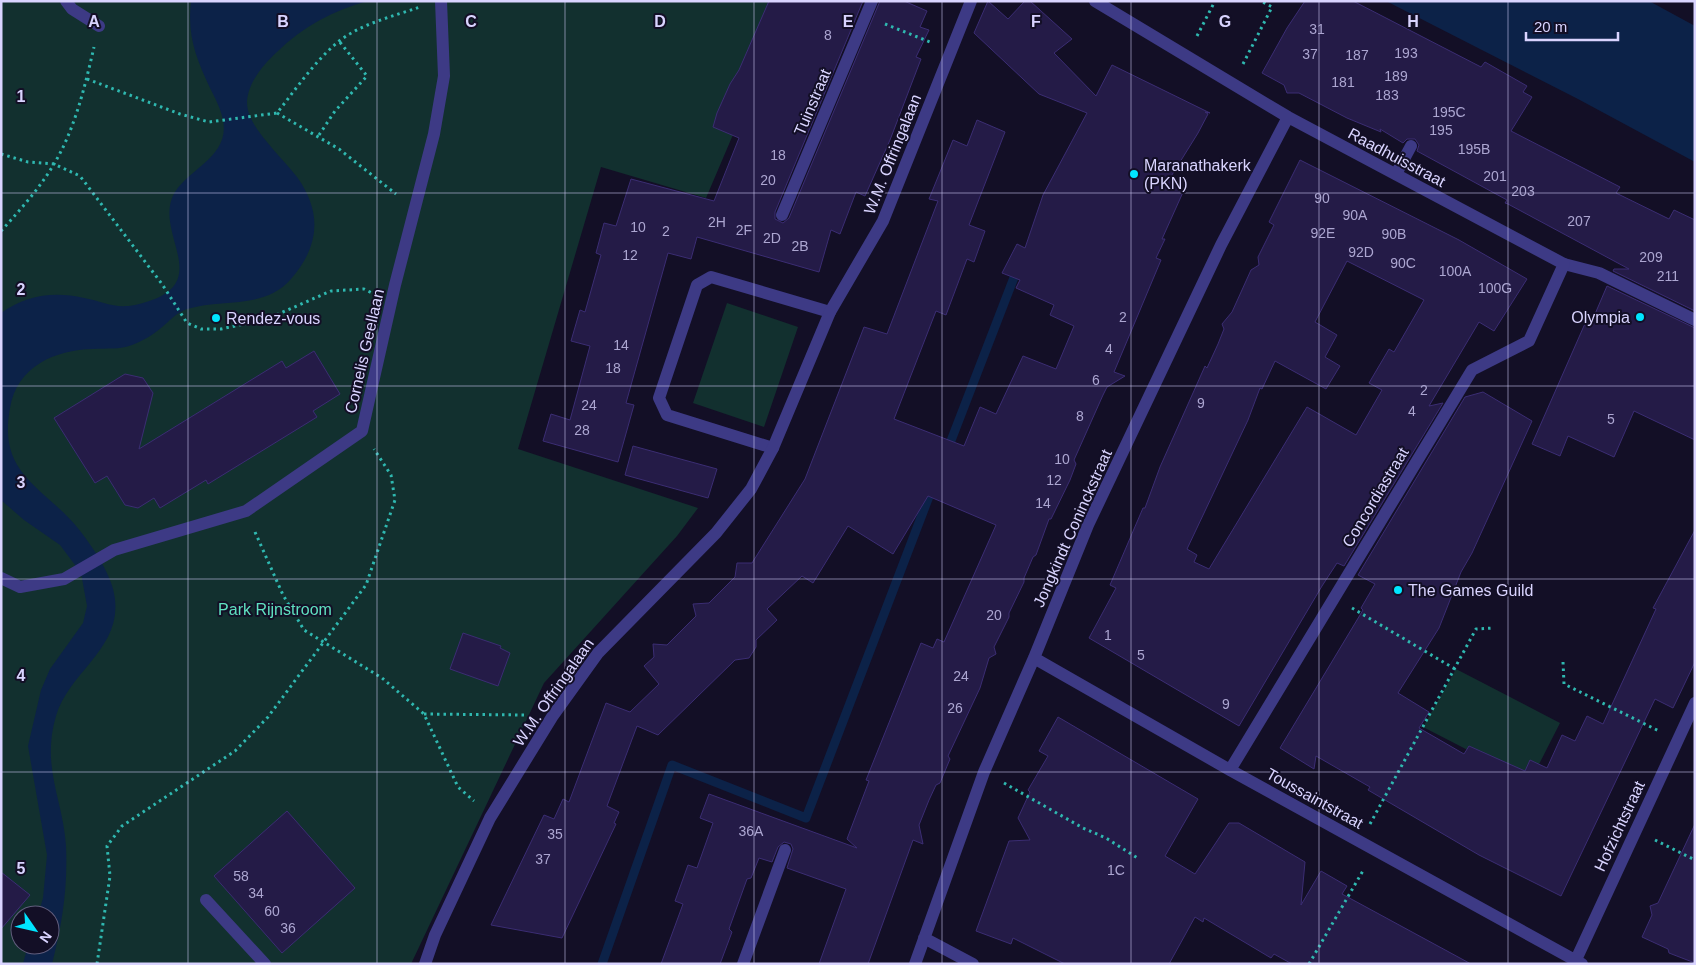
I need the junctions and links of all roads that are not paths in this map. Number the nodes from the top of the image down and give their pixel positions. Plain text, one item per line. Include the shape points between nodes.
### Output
1 (66, 1) edge
2 (872, 1) edge
3 (971, 1) edge
4 (1095, 1) edge
5 (434, 3) edge
6 (99, 26) road end
7 (1288, 117) junction
8 (1411, 146) dead end
9 (1396, 174) junction
10 (782, 215) dead end
11 (1564, 264) junction
12 (830, 312) junction
13 (1695, 320) edge
14 (773, 448) junction
15 (1, 578) edge
16 (1034, 658) junction
17 (1695, 703) edge
18 (1230, 770) junction
19 (784, 850) dead end
20 (206, 900) dead end
21 (924, 938) junction
22 (1577, 963) edge
23 (265, 964) edge
24 (425, 964) edge
25 (743, 964) edge
26 (915, 964) edge
27 (974, 964) edge

1 - 6 street via 72,9
2 - 10 street, Tuinstraat
3 - 12 street, W.M. Offringalaan via 883,221
4 - 7 street, Raadhuisstraat
5 - 15 street, Cornelis Geellaan via 444,76 434,134 362,431 246,511 114,550 64,579 20,587
7 - 9 street, Raadhuisstraat
7 - 16 street, Jongkindt Coninckstraat via 1221,245 1088,525
8 - 9 street
9 - 11 street, Raadhuisstraat
11 - 13 street, Raadhuisstraat via 1598,272
11 - 18 street, Concordiastraat via 1529,341 1472,370
12 - 14 street, W.M. Offringalaan
12 - 14 street via 711,277 697,285 659,398 667,415
14 - 24 street, W.M. Offringalaan via 751,489 716,533 598,653 552,717 490,818
16 - 18 street, Toussaintstraat
16 - 21 street, Jongkindt Coninckstraat via 984,772
17 - 22 street, Hofzichtstraat via 1634,830
18 - 22 street, Toussaintstraat
19 - 25 street
20 - 23 street
21 - 26 street, Jongkindt Coninckstraat
21 - 27 street

